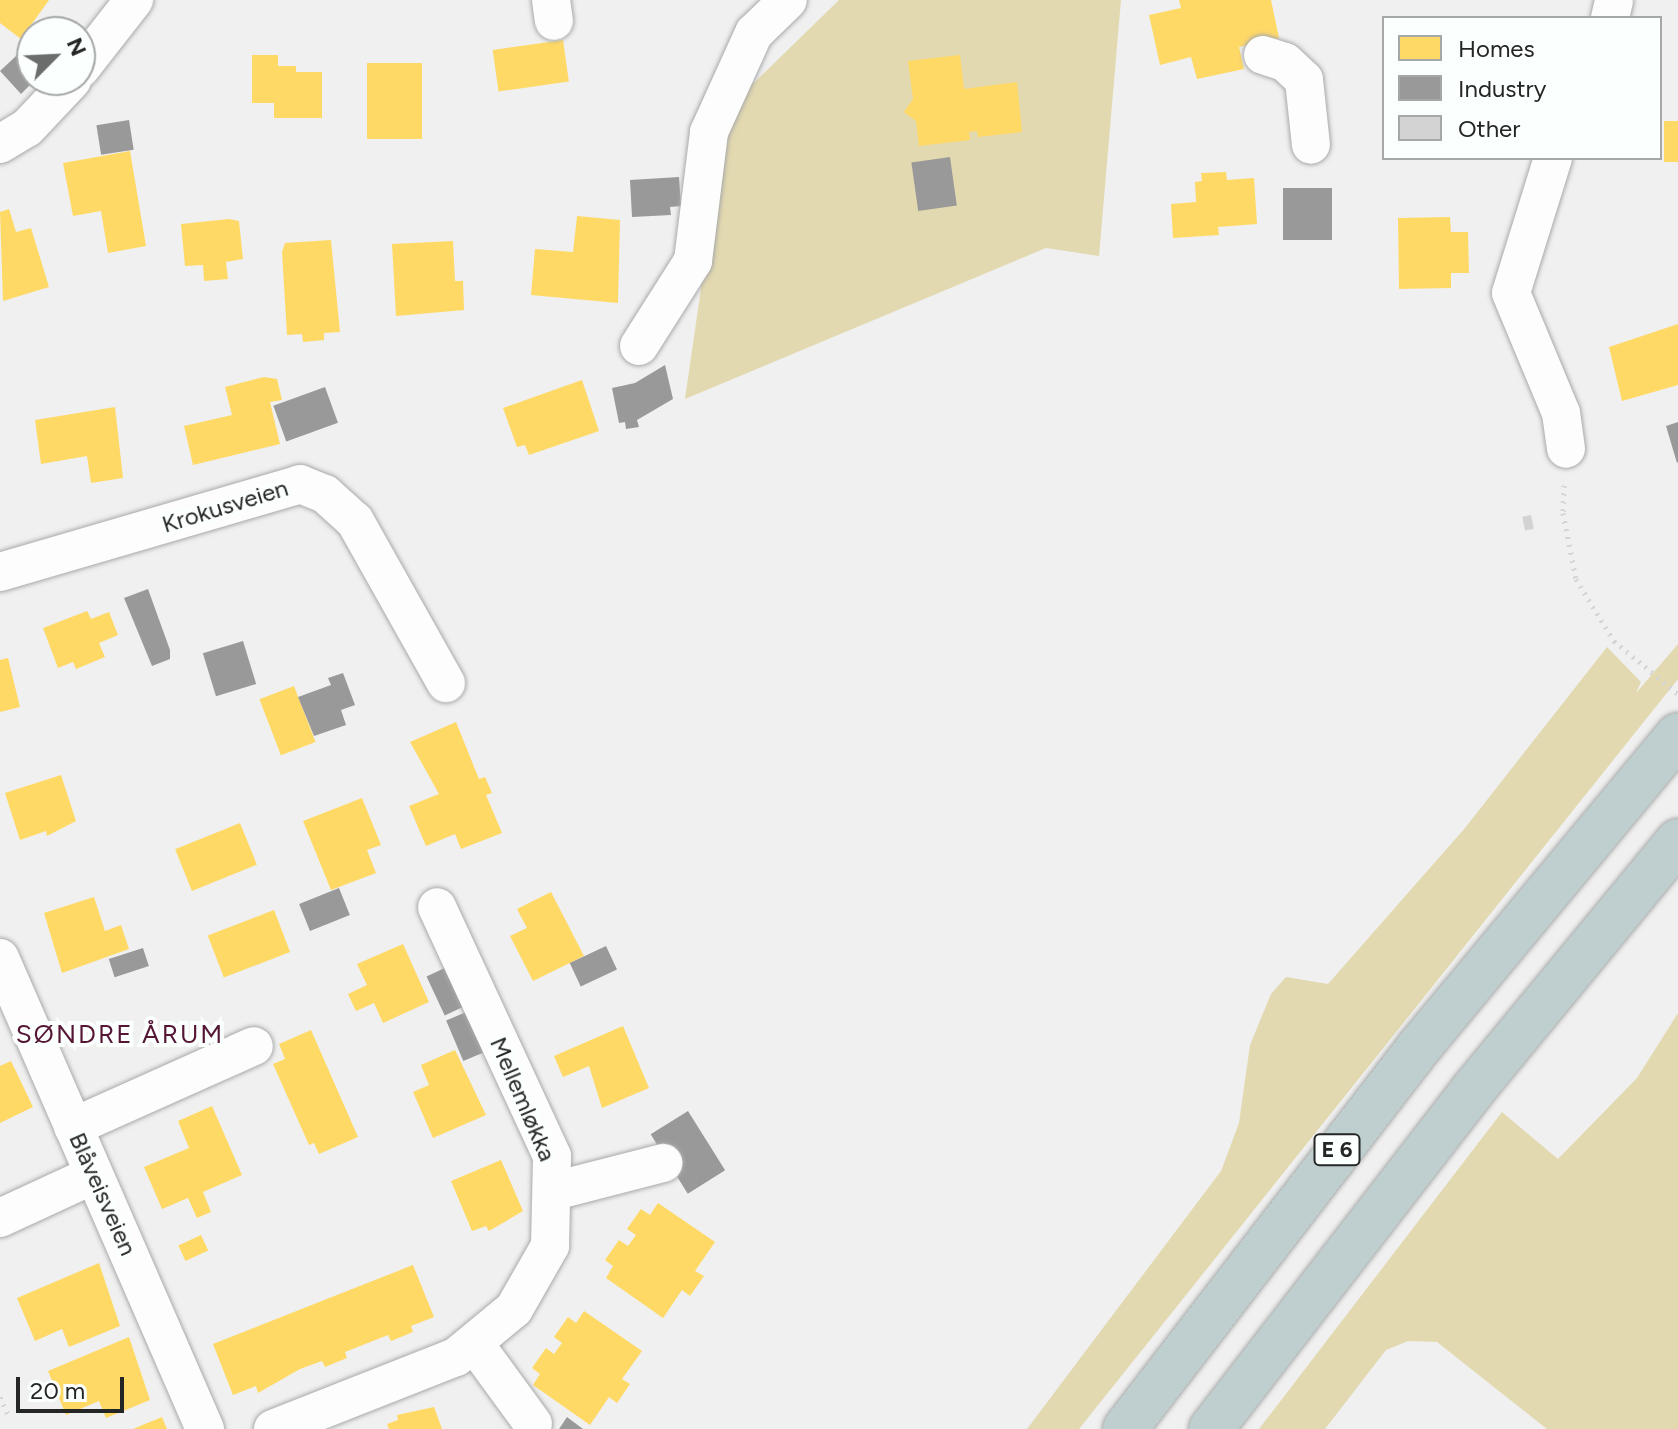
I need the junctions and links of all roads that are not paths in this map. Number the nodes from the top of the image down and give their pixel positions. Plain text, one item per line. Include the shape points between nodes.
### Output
1 (134, 0) edge
2 (788, 0) edge
3 (96, 49) edge
4 (1263, 55) dead end
5 (57, 96) edge
6 (0, 144) edge
7 (1311, 145) dead end
8 (1552, 160) edge
9 (639, 346) dead end
10 (1566, 449) road end
11 (0, 572) edge
12 (446, 683) dead end
13 (1678, 735) edge
14 (1678, 841) edge
15 (437, 907) dead end
16 (0, 958) edge
17 (254, 1046) dead end
18 (73, 1127) junction
19 (663, 1163) dead end
20 (93, 1175) junction
21 (554, 1191) junction
22 (0, 1218) edge
23 (474, 1343) junction
24 (533, 1424) dead end
25 (205, 1429) edge
26 (273, 1429) edge
27 (1125, 1429) edge
28 (1211, 1429) edge

1 - 3 street
2 - 9 street via 754,33 709,132 693,261
4 - 7 street via 1285,62 1304,80
5 - 6 street via 27,128
8 - 10 street via 1511,293 1561,413
11 - 12 street, Krokusveien via 300,484 325,494 355,521
13 - 27 highway, E 6 via 1420,1046
14 - 28 highway via 1472,1091
15 - 21 street, Mellemløkka via 552,1156
16 - 18 street, Blåveisveien
17 - 18 street
18 - 20 street, Blåveisveien
19 - 21 street
20 - 22 street
20 - 25 street, Blåveisveien
21 - 23 street, Mellemløkka via 550,1246 514,1309
23 - 24 street
23 - 26 street, Mellemløkka via 415,1376

